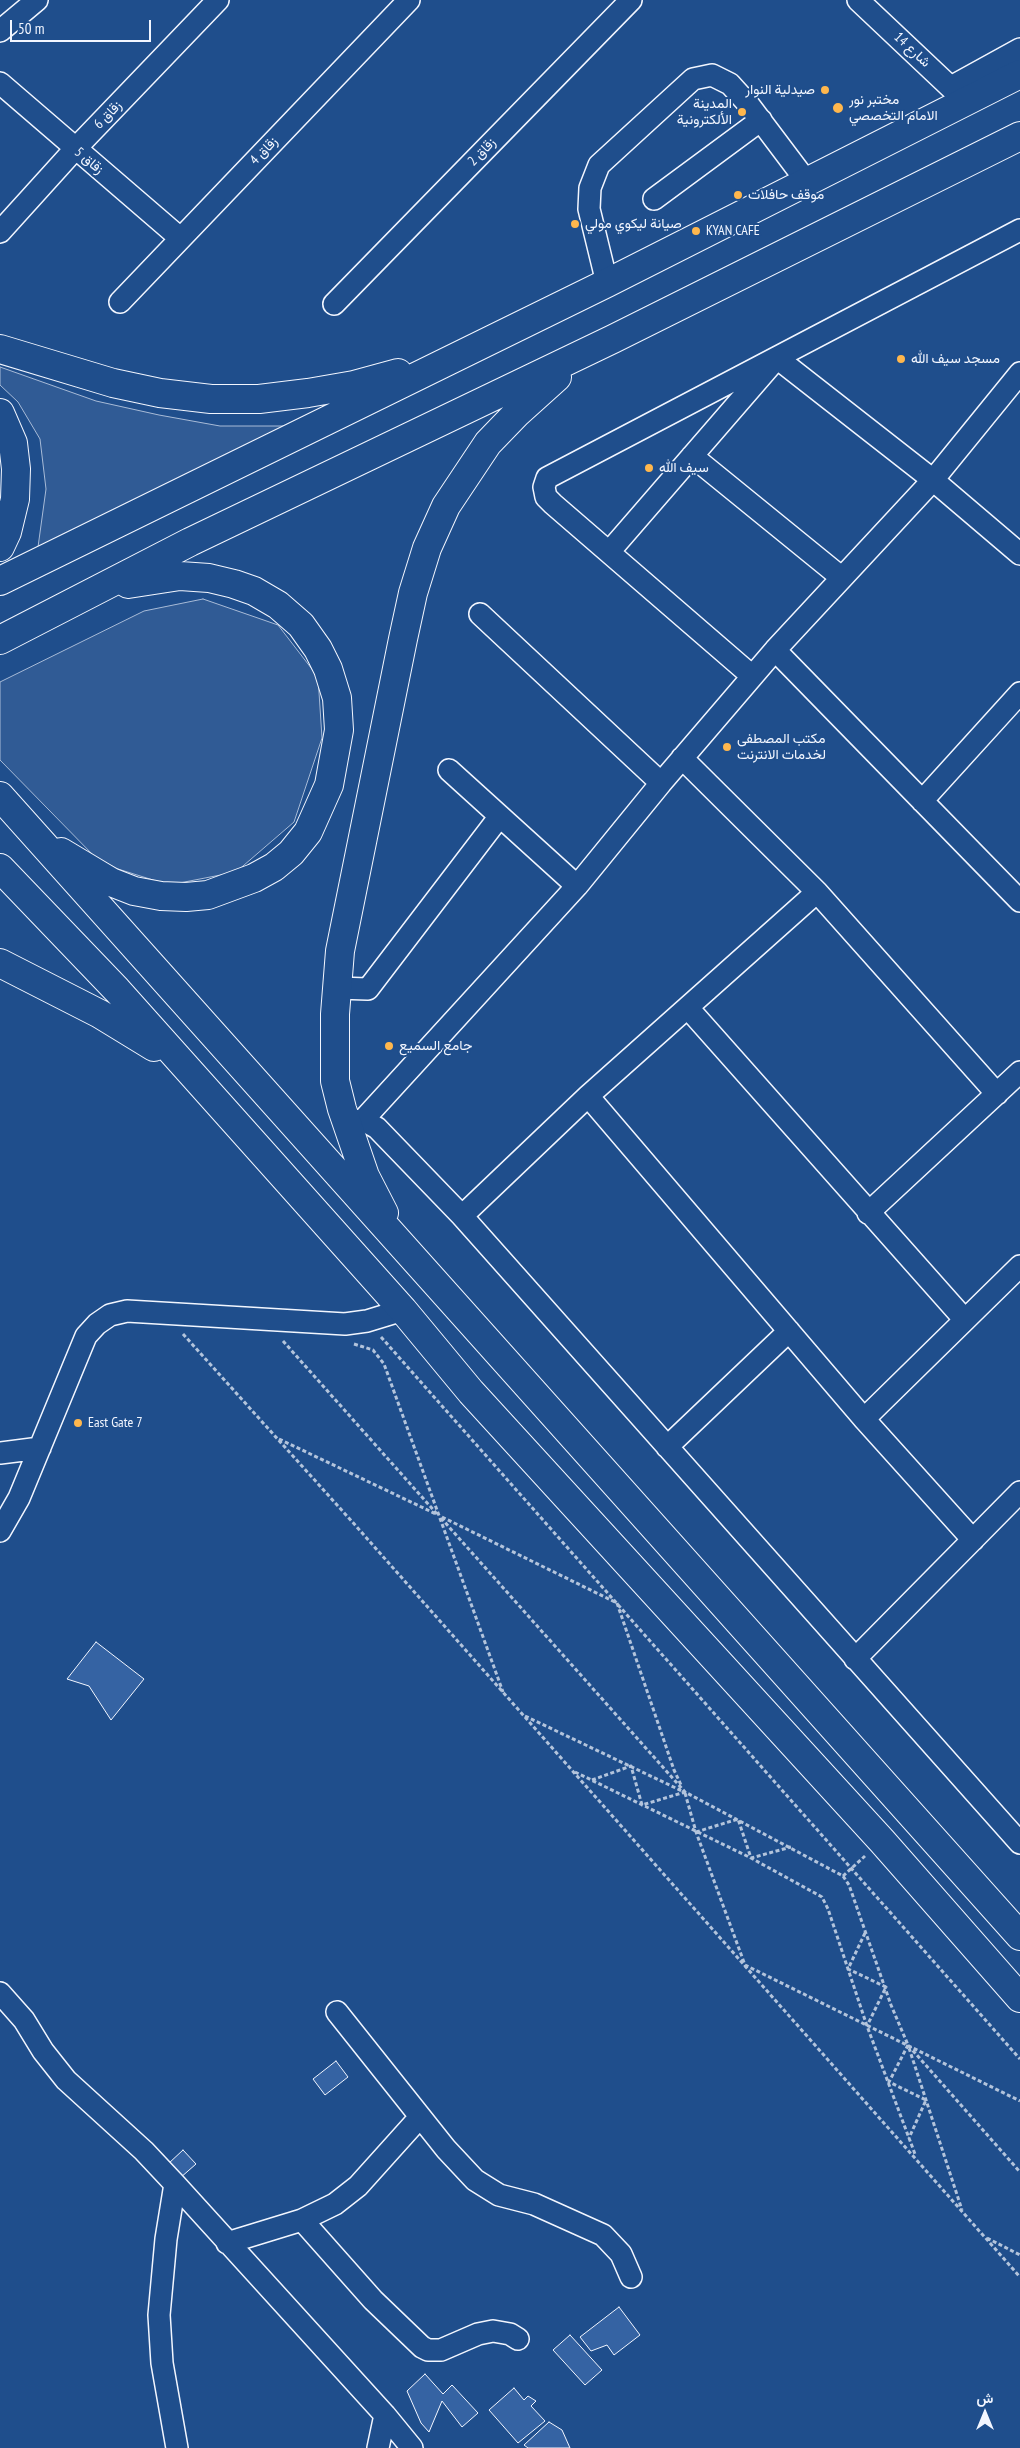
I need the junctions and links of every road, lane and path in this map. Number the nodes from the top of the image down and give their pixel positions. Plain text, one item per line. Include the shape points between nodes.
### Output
1 (37, 0) edge
2 (218, 0) edge
3 (409, 0) edge
4 (630, 0) edge
5 (858, 0) edge
6 (0, 31) edge
7 (1020, 49) edge
8 (1020, 74) edge
9 (0, 83) edge
10 (958, 94) junction
11 (761, 120) junction
12 (1020, 136) edge
13 (75, 149) junction
14 (807, 182) junction
15 (654, 199) dead end
16 (1020, 230) edge
17 (0, 232) edge
18 (180, 238) junction
19 (607, 284) junction
20 (120, 302) dead end
21 (334, 304) dead end
22 (613, 339) junction
23 (482, 343) junction
24 (0, 349) edge
25 (777, 358) junction
26 (1020, 373) edge
27 (0, 413) edge
28 (692, 456) junction
29 (933, 480) junction
30 (0, 547) edge
31 (609, 552) junction
32 (1020, 554) edge
33 (842, 578) junction
34 (0, 581) edge
35 (93, 593) junction
36 (480, 614) dead end
37 (0, 640) edge
38 (775, 650) junction
39 (752, 676) junction
40 (1020, 692) edge
41 (682, 758) junction
42 (449, 770) dead end
43 (661, 783) junction
44 (0, 796) edge
45 (922, 801) junction
46 (500, 816) junction
47 (0, 868) edge
48 (577, 886) junction
49 (818, 892) junction
50 (1020, 901) edge
51 (0, 963) edge
52 (337, 988) junction
53 (688, 1008) junction
54 (1020, 1072) edge
55 (200, 1085) junction
56 (997, 1094) junction
57 (588, 1096) junction
58 (354, 1121) junction
59 (868, 1213) junction
60 (462, 1216) junction
61 (1020, 1266) edge
62 (431, 1280) junction
63 (403, 1310) junction
64 (966, 1320) junction
65 (367, 1321) junction
66 (179, 1329) dead end
67 (789, 1331) junction
68 (289, 1338) dead end
69 (347, 1343) dead end
70 (864, 1419) junction
71 (277, 1438) junction
72 (667, 1447) junction
73 (40, 1448) junction
74 (0, 1454) edge
75 (1020, 1492) edge
76 (439, 1516) junction
77 (0, 1532) edge
78 (973, 1540) junction
79 (618, 1603) junction
80 (855, 1659) junction
81 (503, 1692) junction
82 (522, 1714) junction
83 (631, 1766) junction
84 (572, 1770) junction
85 (591, 1780) junction
86 (685, 1792) junction
87 (642, 1805) junction
88 (738, 1820) junction
89 (696, 1832) junction
90 (882, 1841) junction
91 (1020, 1843) edge
92 (792, 1847) junction
93 (751, 1858) junction
94 (852, 1868) junction
95 (843, 1876) junction
96 (866, 1932) junction
97 (1020, 1936) edge
98 (745, 1965) junction
99 (848, 1969) junction
100 (886, 1988) junction
101 (0, 1993) edge
102 (1020, 1998) edge
103 (337, 2012) dead end
104 (867, 2026) junction
105 (908, 2045) junction
106 (1020, 2059) edge
107 (889, 2082) junction
108 (926, 2100) junction
109 (1020, 2101) edge
110 (420, 2117) junction
111 (909, 2139) junction
112 (916, 2157) junction
113 (1020, 2172) edge
114 (175, 2184) junction
115 (963, 2212) junction
116 (302, 2220) junction
117 (985, 2237) junction
118 (227, 2244) junction
119 (1020, 2255) edge
120 (631, 2277) dead end
121 (1020, 2277) edge
122 (518, 2339) dead end
123 (386, 2415) junction
124 (177, 2448) edge
125 (378, 2448) edge
126 (412, 2448) edge

1 - 6 street
2 - 13 street, زقاق 6
3 - 18 street, زقاق 4
4 - 21 street, زقاق 2
5 - 10 street, شارع 14
7 - 10 street
8 - 10 highway
9 - 13 street, زقاق 5
10 - 14 highway
11 - 14 street
11 - 15 street
11 - 19 street via 730,84 712,75 693,79 599,166 590,188 589,208
12 - 22 highway
13 - 17 street, زقاق 6
13 - 18 street, زقاق 5
14 - 19 highway
16 - 25 street
18 - 20 street, زقاق 4
19 - 23 highway
22 - 35 highway via 190,542
22 - 52 highway via 545,386 488,443 446,506 427,548 399,658 340,951
23 - 24 highway via 403,372 354,385 259,399 211,399 160,393 114,383
23 - 34 highway
25 - 28 street
25 - 29 street
25 - 31 street via 547,478 544,487 546,497
26 - 29 street
27 - 30 highway via 13,443 16,469 15,499
28 - 31 street
28 - 33 street
29 - 32 street
29 - 33 street
31 - 39 street
33 - 38 street
35 - 37 highway
35 - 44 highway via 150,579 209,578 254,591 278,605 301,625 318,648 337,698 339,730 335,758 320,810 308,832 274,867 232,887 208,894 161,896 111,882 59,850
36 - 43 street
38 - 39 street
38 - 45 street
39 - 41 street
40 - 45 street
41 - 43 street
41 - 49 street
42 - 46 street
43 - 48 street
44 - 62 highway
45 - 50 street
46 - 48 street
46 - 52 street via 368,988
47 - 55 highway via 117,990
48 - 58 street
49 - 53 street
49 - 56 street
51 - 55 highway via 133,1033
52 - 58 highway via 335,1081
53 - 57 street
53 - 59 street
54 - 56 street
55 - 63 highway
56 - 59 street
57 - 60 street
57 - 67 street
58 - 60 street via 377,1128
58 - 62 highway via 365,1176 376,1199 407,1250
59 - 64 street
60 - 72 street
61 - 64 street
62 - 97 highway
63 - 65 street
63 - 90 highway via 471,1392
64 - 70 street
65 - 73 street via 323,1324 127,1311 110,1315 86,1336
65 - 79 path
66 - 71 path
67 - 70 street
67 - 72 street
68 - 76 path via 280,1337
69 - 76 path via 373,1350 384,1364
70 - 78 street
71 - 76 path
71 - 81 path
72 - 80 street
73 - 74 street
73 - 77 street via 19,1498
75 - 78 street
76 - 79 path
76 - 81 path
76 - 86 path
78 - 80 street
79 - 86 path via 674,1770
79 - 94 path
80 - 91 street
81 - 82 path
82 - 83 path
82 - 84 path
83 - 85 path
83 - 86 path
83 - 87 path
84 - 85 path
84 - 98 path
85 - 87 path
86 - 87 path
86 - 88 path
86 - 89 path
87 - 89 path
88 - 89 path
88 - 92 path
88 - 93 path
89 - 93 path
89 - 98 path
90 - 94 path
90 - 102 highway
92 - 93 path
92 - 95 path
93 - 99 path via 822,1897
94 - 95 path
94 - 106 path
95 - 96 path
96 - 99 path
96 - 100 path
98 - 104 path
98 - 112 path
99 - 100 path
99 - 104 path
100 - 104 path
100 - 105 path
101 - 114 street via 24,2020 42,2051 66,2080
103 - 110 street
104 - 105 path
104 - 107 path
105 - 107 path
105 - 108 path
105 - 109 path
105 - 113 path
107 - 108 path
107 - 111 path
108 - 111 path
108 - 115 path
110 - 116 street via 358,2186 335,2204
110 - 120 street via 485,2188 534,2204 603,2235 621,2254
111 - 112 path
112 - 115 path
114 - 118 street
114 - 124 street via 166,2239 160,2315 162,2363
115 - 117 path
116 - 118 street
116 - 122 street via 373,2300 422,2347 441,2350 493,2331
117 - 119 path
117 - 121 path
118 - 123 street
123 - 125 street
123 - 126 street

